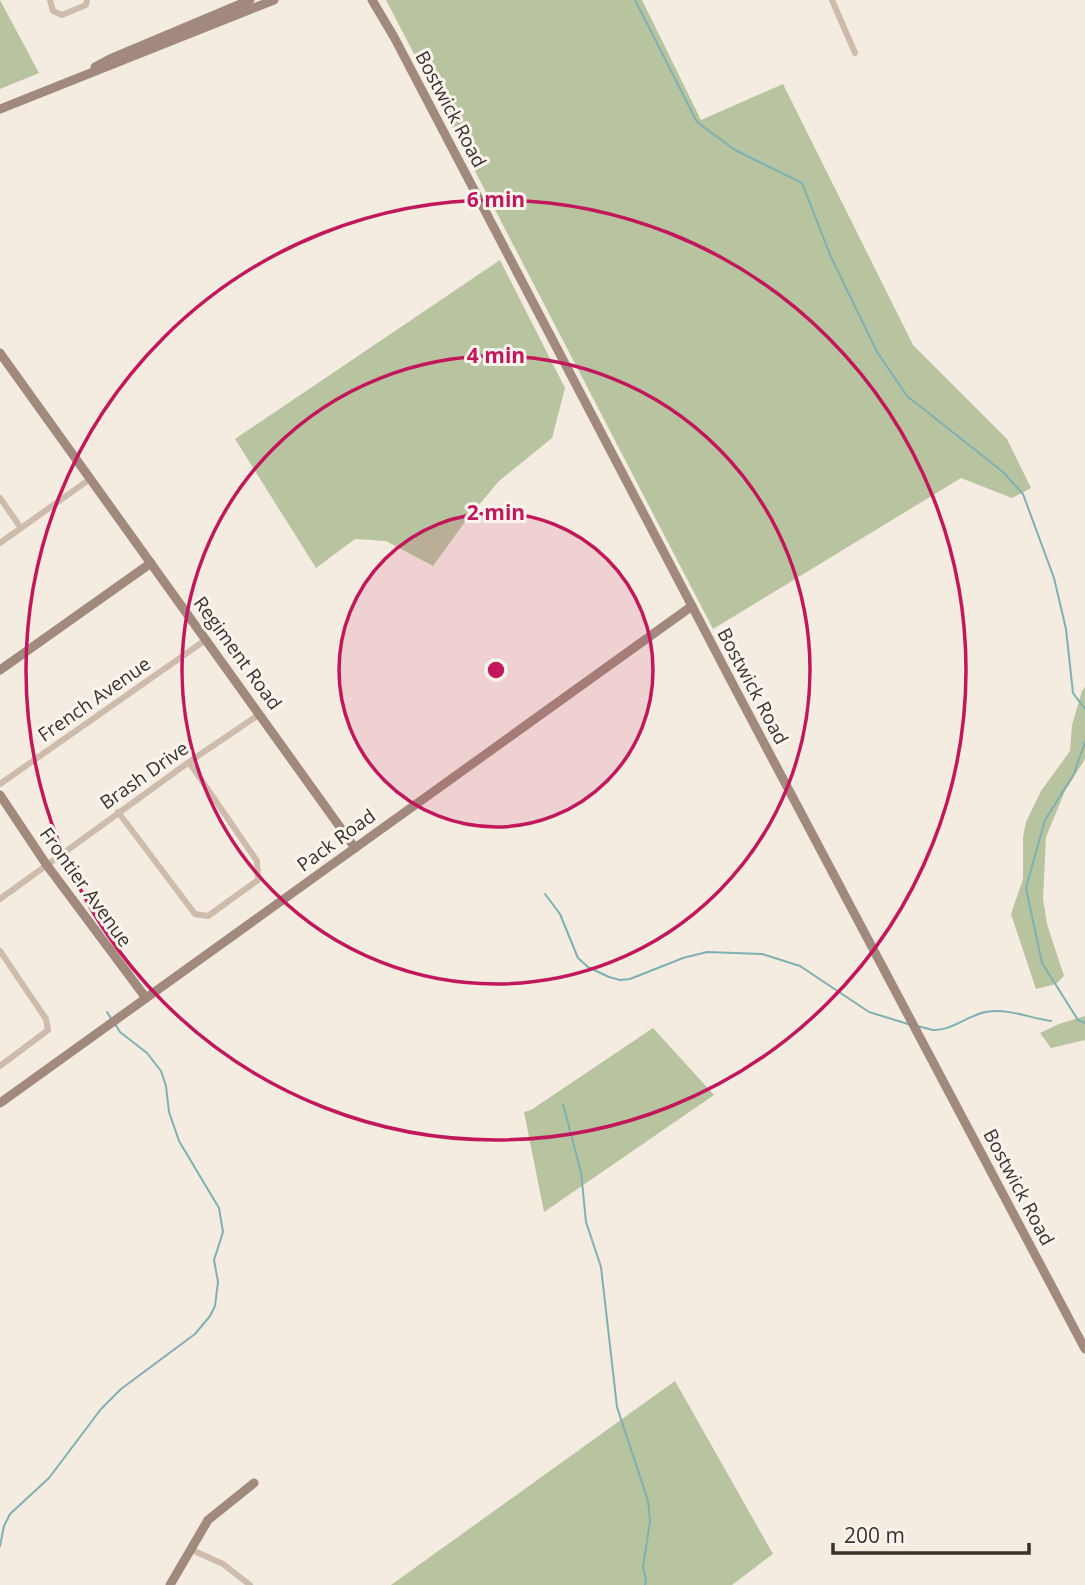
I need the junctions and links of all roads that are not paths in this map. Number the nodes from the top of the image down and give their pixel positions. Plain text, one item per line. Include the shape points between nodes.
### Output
1 (50, 0) edge
2 (87, 0) edge
3 (250, 0) edge
4 (274, 0) edge
5 (372, 0) edge
6 (379, 0) edge
7 (832, 0) edge
8 (394, 37) junction
9 (855, 53) dead end
10 (85, 74) junction
11 (0, 108) edge
12 (0, 353) edge
13 (90, 479) junction
14 (0, 498) edge
15 (21, 528) junction
16 (0, 542) edge
17 (151, 563) junction
18 (692, 606) junction
19 (207, 639) junction
20 (0, 670) edge
21 (260, 714) junction
22 (189, 762) junction
23 (0, 784) edge
24 (0, 795) edge
25 (118, 813) junction
26 (355, 848) junction
27 (46, 864) junction
28 (0, 899) edge
29 (0, 951) edge
30 (2, 961) edge
31 (146, 998) junction
32 (0, 1066) edge
33 (0, 1103) edge
34 (1085, 1349) edge
35 (254, 1483) dead end
36 (190, 1549) junction
37 (170, 1585) edge
38 (250, 1585) edge

1 - 2 street via 53,11 62,15 86,5
3 - 10 main road
4 - 10 main road
5 - 8 main road, Bostwick Road
6 - 8 main road, Bostwick Road
7 - 9 street
8 - 18 main road, Bostwick Road
10 - 11 main road
12 - 13 main road, Regiment Road
13 - 15 street
13 - 17 main road, Regiment Road
14 - 15 street
15 - 16 street
17 - 19 main road, Regiment Road
17 - 20 main road
18 - 26 main road, Pack Road
18 - 34 main road, Bostwick Road
19 - 21 main road, Regiment Road
19 - 23 street, French Avenue
21 - 22 street, Brash Drive
21 - 26 main road, Regiment Road
22 - 25 street, Brash Drive
22 - 25 street via 257,861 258,880 208,916 195,914
24 - 27 main road, Frontier Avenue
25 - 27 street, Brash Drive
26 - 31 main road, Pack Road
27 - 28 street, Brash Drive
27 - 31 main road, Frontier Avenue
29 - 30 street
30 - 32 street via 46,1019 48,1030
31 - 33 main road, Pack Road
35 - 36 main road via 208,1520
36 - 37 main road
36 - 38 street via 223,1564

